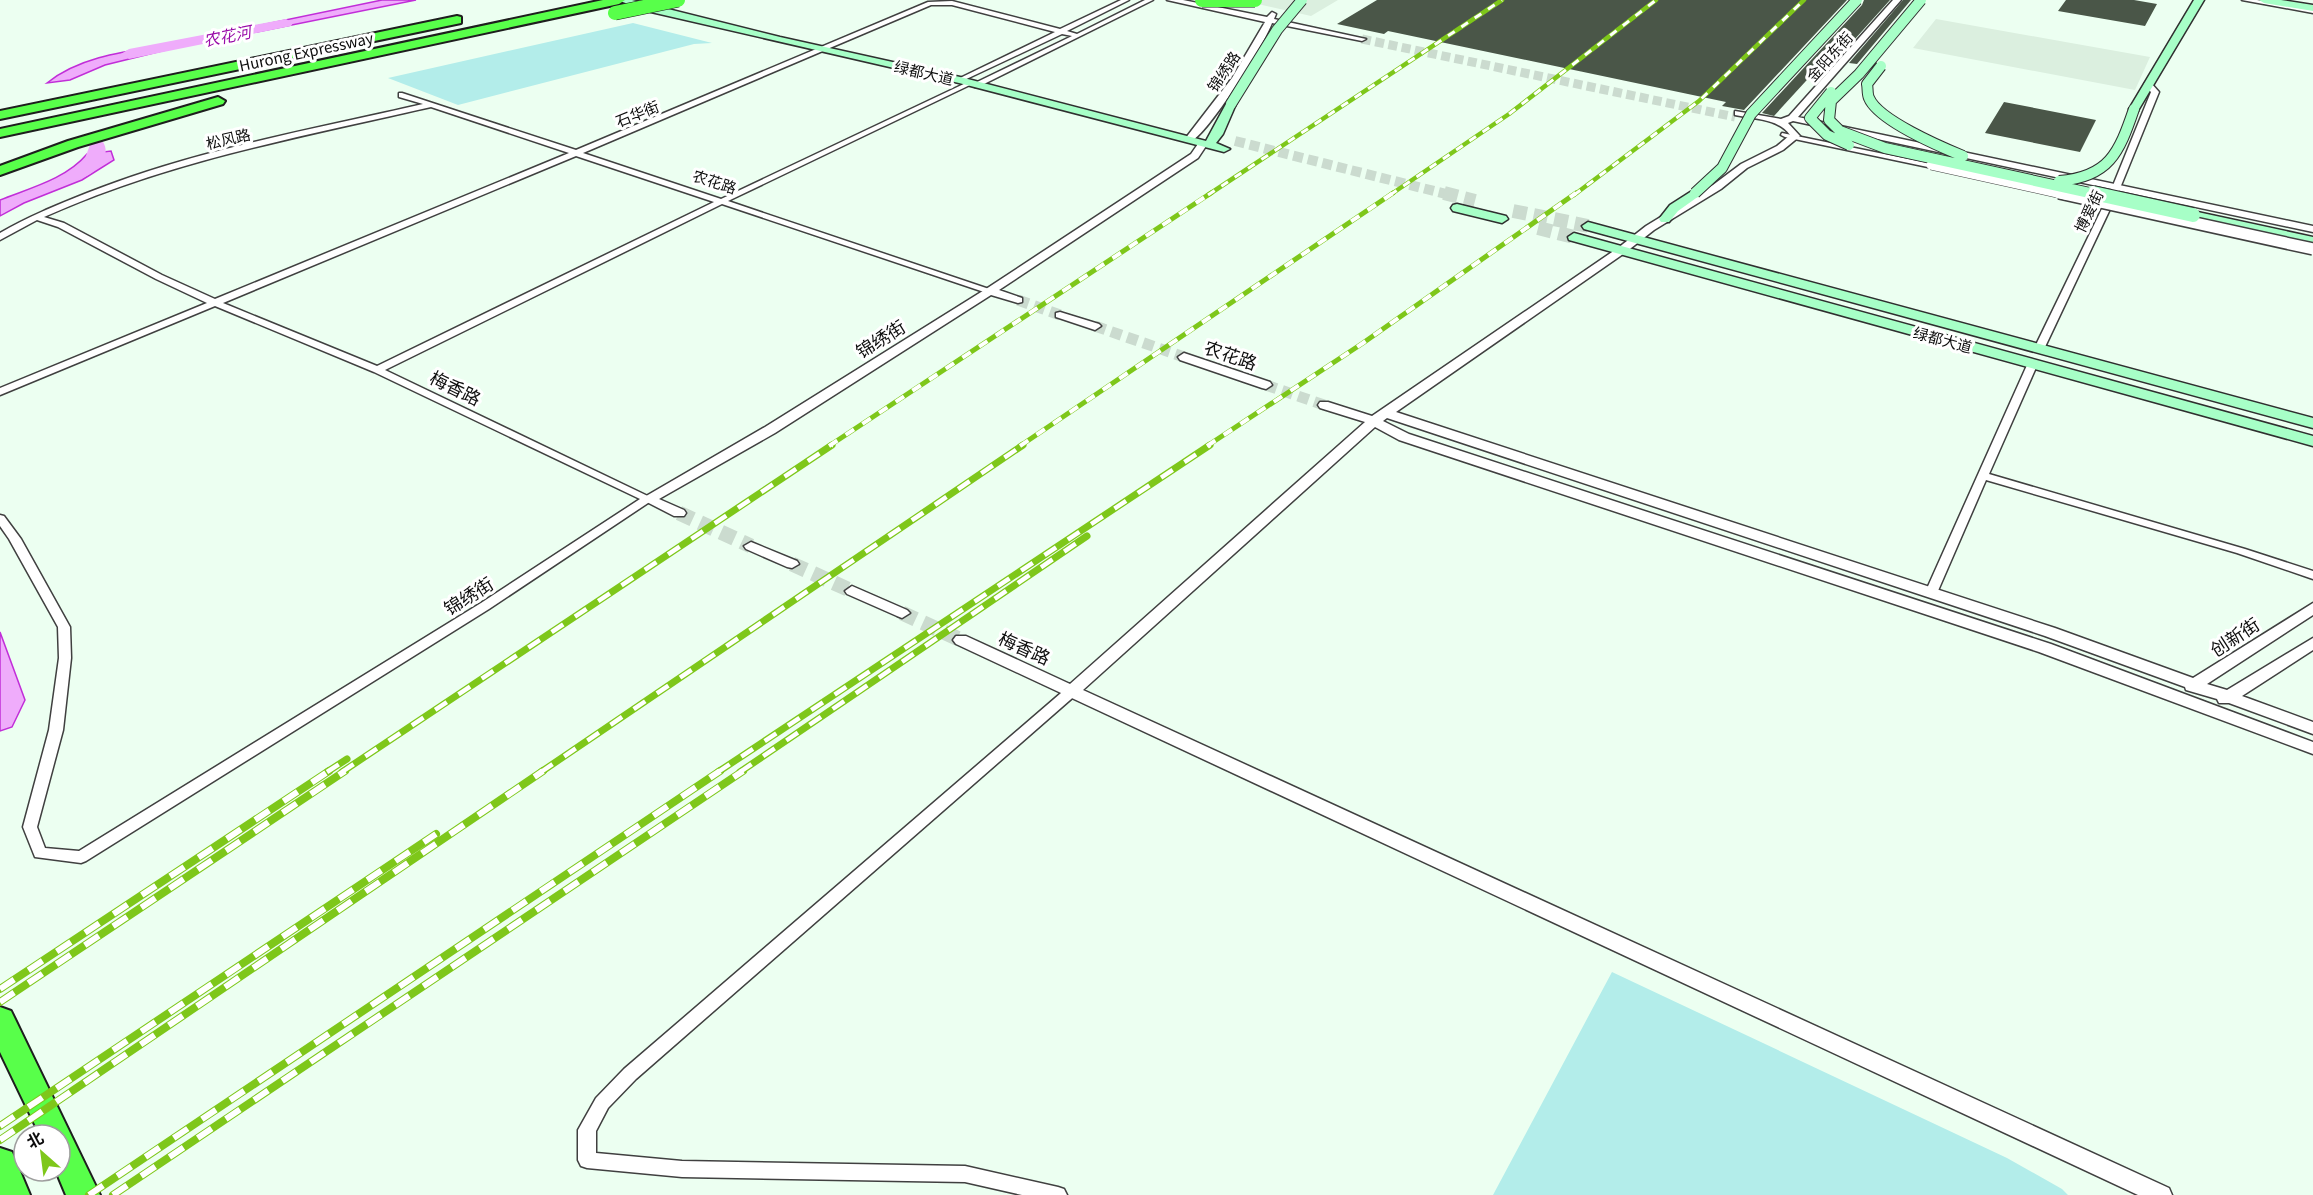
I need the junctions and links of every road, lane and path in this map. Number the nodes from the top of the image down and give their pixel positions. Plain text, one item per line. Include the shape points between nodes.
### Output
1 (591, 0) edge
2 (621, 0) edge
3 (657, 0) edge
4 (678, 0) edge
5 (1126, 0) edge
6 (1150, 0) edge
7 (1171, 0) edge
8 (1185, 0) edge
9 (1202, 0) edge
10 (1255, 0) edge
11 (1302, 0) edge
12 (1857, 0) edge
13 (1897, 0) edge
14 (1911, 0) edge
15 (2199, 0) edge
16 (2245, 0) edge
17 (2264, 0) edge
18 (2282, 0) edge
19 (2295, 0) edge
20 (2303, 0) edge
21 (1925, 4) edge
22 (1214, 5) edge
23 (2313, 6) edge
24 (572, 7) junction
25 (612, 12) junction
26 (470, 17) dead end
27 (1271, 17) junction
28 (1059, 32) junction
29 (1075, 35) junction
30 (1366, 37) tunnel mouth
31 (835, 43) junction
32 (822, 49) junction
33 (237, 65) junction
34 (277, 71) junction
35 (991, 77) junction
36 (304, 79) junction
37 (971, 80) junction
38 (2148, 85) junction
39 (402, 95) dead end
40 (211, 100) junction
41 (0, 102) edge
42 (431, 105) junction
43 (0, 115) edge
44 (1736, 115) tunnel mouth
45 (161, 117) junction
46 (0, 126) edge
47 (1787, 128) junction
48 (0, 133) edge
49 (1217, 134) junction
50 (1193, 135) junction
51 (1235, 141) tunnel mouth
52 (1206, 143) junction
53 (0, 144) edge
54 (1224, 149) tunnel mouth
55 (574, 152) junction
56 (1931, 165) junction
57 (0, 171) edge
58 (0, 177) edge
59 (2116, 188) junction
60 (722, 201) junction
61 (1475, 201) tunnel mouth
62 (2108, 205) junction
63 (1457, 208) tunnel mouth
64 (1513, 211) tunnel mouth
65 (38, 217) junction
66 (1502, 219) tunnel mouth
67 (1665, 219) junction
68 (1588, 226) tunnel mouth
69 (2313, 230) edge
70 (2313, 236) edge
71 (0, 237) edge
72 (1574, 237) tunnel mouth
73 (1634, 239) junction
74 (2313, 241) edge
75 (1622, 250) junction
76 (2313, 250) edge
77 (990, 291) junction
78 (1018, 300) tunnel mouth
79 (214, 302) junction
80 (1060, 315) tunnel mouth
81 (1095, 326) tunnel mouth
82 (2039, 349) junction
83 (1184, 357) tunnel mouth
84 (2033, 363) junction
85 (377, 370) junction
86 (1266, 385) tunnel mouth
87 (0, 392) edge
88 (1324, 405) tunnel mouth
89 (1380, 417) junction
90 (2313, 423) edge
91 (2313, 441) edge
92 (1983, 476) junction
93 (648, 499) junction
94 (679, 513) tunnel mouth
95 (0, 518) edge
96 (751, 546) tunnel mouth
97 (792, 564) tunnel mouth
98 (2313, 575) edge
99 (852, 591) tunnel mouth
100 (1931, 593) junction
101 (2313, 609) edge
102 (902, 613) tunnel mouth
103 (961, 640) tunnel mouth
104 (2313, 643) edge
105 (2196, 683) junction
106 (1072, 690) junction
107 (2229, 695) junction
108 (2176, 697) junction
109 (2211, 711) junction
110 (2313, 728) edge
111 (2313, 748) edge
112 (0, 1020) edge
113 (50, 1123) edge
114 (0, 1163) edge
115 (72, 1171) edge
116 (13, 1195) edge
117 (83, 1195) edge
118 (1058, 1195) edge
119 (2160, 1195) edge

1 - 24 highway, Hurong Expressway
2 - 24 highway, Hurong Expressway
2 - 32 main road, 绿都大道
3 - 25 highway, bridge
3 - 31 main road, 绿都大道
4 - 25 highway, bridge
5 - 28 street
6 - 29 street
7 - 22 street
8 - 22 street
9 - 10 highway, bridge
11 - 49 main road, bridge via 1277,30
12 - 67 main road, bridge via 1751,114 1722,168
13 - 47 street, 金阳东街
14 - 56 main road, 博爱街, bridge via 1810,118 1818,130 1835,141
15 - 38 main road, 博爱街
16 - 23 street
17 - 23 main road
18 - 23 main road
19 - 23 street
20 - 23 main road
21 - 70 main road, bridge via 1867,84 1869,98 1876,108 1911,132 1995,166
21 - 74 main road, bridge via 1831,101 1829,120 1840,131 1885,148
22 - 27 street
24 - 34 highway, Hurong Expressway
25 - 36 highway
26 - 33 highway
27 - 30 street
27 - 50 street, 锦绣路 via 1234,79
28 - 29 street, 石华街
28 - 31 street, 石华街 via 940,1
28 - 37 street
29 - 35 street
31 - 32 street, 石华街
31 - 37 main road, 绿都大道
32 - 37 main road, 绿都大道
32 - 55 street, 石华街
33 - 41 highway via 110,88
33 - 43 highway
34 - 46 highway, Hurong Expressway
34 - 48 highway, Hurong Expressway
35 - 37 main road, 绿都大道
35 - 50 main road, 绿都大道
36 - 40 highway
36 - 40 highway
37 - 50 main road, 绿都大道
37 - 60 street
38 - 56 main road, 博爱街, bridge via 2133,109 2114,158 2105,169 2087,177 2028,181
38 - 59 street, 博爱街 via 2155,92
39 - 42 street, 农花路
40 - 45 highway
40 - 53 highway
42 - 55 street, 农花路
42 - 65 street, 松风路 via 189,160 103,189
44 - 47 street
45 - 57 highway
45 - 58 highway
47 - 59 street
47 - 62 street
47 - 67 street via 1780,148 1744,166
49 - 50 main road, 绿都大道
49 - 51 main road, 绿都大道
49 - 52 main road
50 - 52 main road, 绿都大道
52 - 54 main road, 绿都大道
52 - 77 street, 锦绣街 via 1195,156
55 - 60 street, 农花路
55 - 79 street, 石华街
56 - 76 street, bridge
59 - 62 street, 博爱街
59 - 69 street
60 - 77 street, 农花路
60 - 85 street
61 - 64 main road
62 - 76 street
62 - 82 street, 博爱街
63 - 66 main road
65 - 71 street
65 - 79 street, 梅香路
67 - 73 street
68 - 73 main road, 绿都大道
72 - 75 main road, 绿都大道
73 - 75 street
73 - 82 main road, 绿都大道
75 - 84 main road, 绿都大道
75 - 89 street
77 - 78 street, 农花路
77 - 93 street, 锦绣街 via 770,430
79 - 85 street, 梅香路
79 - 87 street, 石华街
80 - 81 street
82 - 90 main road, 绿都大道
83 - 86 street, 农花路
84 - 91 main road, 绿都大道
84 - 92 street
85 - 93 street, 梅香路
88 - 89 street
89 - 100 street
89 - 106 street
89 - 108 street via 1404,436 2045,648
92 - 98 street via 2241,550
92 - 100 street
93 - 94 street, 梅香路
93 - 95 street, 锦绣街 via 81,857 40,852 30,827 56,730 65,658 64,627
96 - 97 street
99 - 102 street
100 - 105 street
101 - 105 street, 创新街
103 - 106 street, 梅香路
104 - 107 street
105 - 107 street
105 - 108 street, 创新街
106 - 118 street via 630,1074 602,1103 587,1131 587,1160 682,1169 965,1174
106 - 119 street, 梅香路
107 - 109 street
107 - 110 street
108 - 109 street
109 - 111 street
112 - 113 highway
114 - 116 highway
115 - 117 highway

